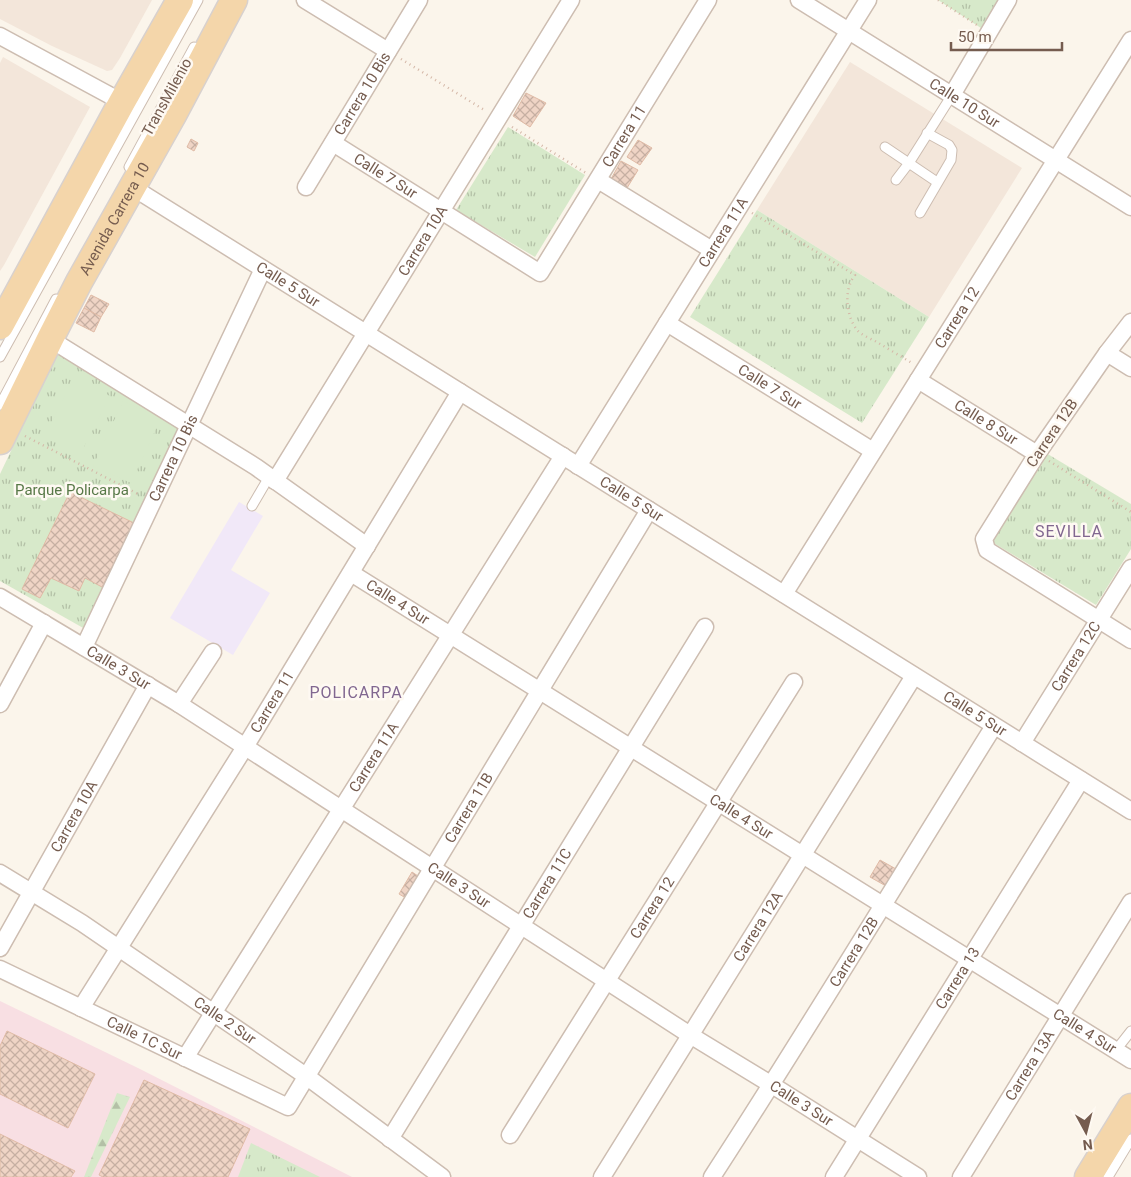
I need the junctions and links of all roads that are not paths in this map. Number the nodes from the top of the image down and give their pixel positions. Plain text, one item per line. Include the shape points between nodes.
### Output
1 (180, 0) edge
2 (198, 0) edge
3 (234, 0) edge
4 (305, 0) edge
5 (419, 0) edge
6 (571, 0) edge
7 (708, 0) edge
8 (799, 0) edge
9 (868, 0) edge
10 (1008, 0) edge
11 (849, 31) junction
12 (0, 36) edge
13 (1131, 40) edge
14 (196, 43) dead end
15 (388, 51) junction
16 (952, 95) junction
17 (122, 102) junction
18 (927, 134) junction
19 (333, 143) junction
20 (885, 147) dead end
21 (1056, 160) junction
22 (909, 163) junction
23 (129, 180) junction
24 (598, 180) junction
25 (896, 180) dead end
26 (938, 182) junction
27 (306, 187) dead end
28 (1131, 207) edge
29 (441, 211) junction
30 (920, 213) dead end
31 (712, 250) junction
32 (263, 269) junction
33 (540, 273) joint
34 (59, 293) dead end
35 (4, 309) edge
36 (1131, 322) edge
37 (667, 323) junction
38 (366, 333) junction
39 (50, 339) junction
40 (1106, 353) junction
41 (0, 357) edge
42 (1131, 368) edge
43 (921, 375) junction
44 (460, 392) junction
45 (0, 405) edge
46 (189, 425) junction
47 (9, 437) edge
48 (874, 451) junction
49 (1037, 454) junction
50 (563, 456) junction
51 (578, 466) junction
52 (272, 479) junction
53 (252, 506) dead end
54 (649, 510) junction
55 (367, 546) junction
56 (1131, 568) edge
57 (351, 573) junction
58 (784, 594) junction
59 (0, 597) edge
60 (1099, 621) junction
61 (44, 623) junction
62 (705, 627) dead end
63 (450, 635) junction
64 (1131, 640) edge
65 (84, 647) junction
66 (213, 652) dead end
67 (914, 676) junction
68 (794, 682) dead end
69 (148, 685) junction
70 (539, 691) junction
71 (0, 704) edge
72 (179, 704) junction
73 (994, 726) junction
74 (1022, 744) junction
75 (246, 747) junction
76 (630, 748) junction
77 (1081, 780) junction
78 (718, 802) junction
79 (341, 809) junction
80 (1131, 811) edge
81 (802, 855) junction
82 (432, 868) junction
83 (0, 873) edge
84 (32, 892) junction
85 (1131, 902) edge
86 (882, 905) junction
87 (521, 926) junction
88 (0, 948) edge
89 (119, 948) junction
90 (969, 959) junction
91 (0, 969) edge
92 (606, 982) junction
93 (81, 1008) junction
94 (213, 1013) junction
95 (1060, 1016) junction
96 (1131, 1031) edge
97 (690, 1036) junction
98 (1116, 1050) junction
99 (185, 1058) junction
100 (1131, 1060) edge
101 (306, 1076) junction
102 (772, 1085) junction
103 (288, 1107) joint
104 (1131, 1107) edge
105 (510, 1135) dead end
106 (390, 1139) junction
107 (857, 1139) junction
108 (1131, 1139) edge
109 (442, 1177) edge
110 (602, 1177) edge
111 (712, 1177) edge
112 (834, 1177) edge
113 (918, 1177) edge
114 (961, 1177) edge
115 (1088, 1177) edge
116 (1108, 1177) edge

1 - 17 main road
2 - 41 lane, TransMilenio
3 - 23 main road, Avenida Carrera 10 via 173,115
4 - 15 street
5 - 15 street, Carrera 10 Bis
6 - 29 street, Carrera 10A
7 - 24 street, Carrera 11
8 - 11 street, Calle 10 Sur
9 - 11 street, Carrera 11A
10 - 16 street
11 - 16 street, Calle 10 Sur
11 - 31 street, Carrera 11A
12 - 17 street
13 - 21 street, Carrera 12
14 - 23 lane, TransMilenio
15 - 19 street, Carrera 10 Bis
16 - 18 lane
16 - 21 street, Calle 10 Sur
17 - 35 main road
18 - 22 lane
18 - 26 lane via 952,150 951,160
19 - 27 street, Carrera 10 Bis
19 - 29 street, Calle 7 Sur
20 - 22 lane
21 - 28 street, Calle 10 Sur
21 - 43 street, Carrera 12
22 - 25 lane
22 - 26 lane
23 - 32 street, Calle 5 Sur
23 - 39 main road, Avenida Carrera 10
24 - 31 street
24 - 33 street, Carrera 11
26 - 30 lane
29 - 33 street, Calle 7 Sur
29 - 38 street, Carrera 10A
31 - 37 street, Carrera 11A
32 - 38 street, Calle 5 Sur
32 - 46 street, Carrera 10 Bis
34 - 45 lane
36 - 40 street, Carrera 12B
37 - 48 street, Calle 7 Sur
37 - 51 street, Carrera 11A
38 - 44 street, Calle 5 Sur
38 - 52 street, Carrera 10A
39 - 46 street
39 - 47 main road, Avenida Carrera 10
40 - 42 street
40 - 49 street, Carrera 12B
43 - 48 street, Carrera 12
43 - 49 street, Calle 8 Sur
44 - 50 street, Calle 5 Sur
44 - 55 street, Carrera 11
46 - 52 street
46 - 65 street, Carrera 10 Bis
48 - 58 street, Carrera 12
49 - 60 street, Carrera 12B via 984,539 987,550
50 - 51 street, Calle 5 Sur
50 - 63 street, Carrera 11A
51 - 54 street, Calle 5 Sur
52 - 53 lane
52 - 55 street
54 - 58 street, Calle 5 Sur
54 - 70 street, Carrera 11B
55 - 57 street, Carrera 11
56 - 60 street, Carrera 12C
57 - 63 street, Calle 4 Sur
57 - 75 street, Carrera 11
58 - 67 street, Calle 5 Sur
59 - 61 street, Calle 3 Sur
60 - 64 street
60 - 74 street, Carrera 12C
61 - 65 street, Calle 3 Sur
61 - 71 street
62 - 76 street, Carrera 11C
63 - 70 street, Calle 4 Sur
63 - 79 street, Carrera 11A
65 - 69 street, Calle 3 Sur
66 - 72 street
67 - 73 street, Calle 5 Sur
67 - 81 street, Carrera 12A
68 - 78 street, Carrera 12
69 - 72 street, Calle 3 Sur
69 - 84 street, Carrera 10A
70 - 76 street, Calle 4 Sur
70 - 82 street, Carrera 11B
72 - 75 street, Calle 3 Sur
73 - 74 street, Calle 5 Sur
73 - 86 street, Carrera 12B
74 - 77 street, Calle 5 Sur
75 - 79 street, Calle 3 Sur
75 - 89 street, Carrera 11
76 - 78 street, Calle 4 Sur
76 - 87 street, Carrera 11C
77 - 80 street, Calle 5 Sur
77 - 90 street, Carrera 13
78 - 81 street, Calle 4 Sur
78 - 92 street, Carrera 12
79 - 82 street, Calle 3 Sur
79 - 94 street, Carrera 11A
81 - 86 street, Calle 4 Sur
81 - 97 street, Carrera 12A
82 - 87 street, Calle 3 Sur
82 - 101 street, Carrera 11B
83 - 84 street, Calle 2 Sur
84 - 88 street, Carrera 10A
84 - 89 street, Calle 2 Sur
85 - 95 street, Carrera 13A
86 - 90 street, Calle 4 Sur
86 - 102 street, Carrera 12B
87 - 92 street, Calle 3 Sur
87 - 106 street, Carrera 11C
89 - 93 street, Carrera 11
89 - 94 street, Calle 2 Sur
90 - 95 street, Calle 4 Sur
90 - 107 street, Carrera 13
91 - 93 street, Calle 1C Sur
92 - 97 street, Calle 3 Sur
92 - 105 street, Carrera 12
93 - 99 street, Calle 1C Sur
94 - 99 street, Carrera 11A
94 - 101 street, Calle 2 Sur
95 - 98 street, Calle 4 Sur
95 - 114 street, Carrera 13A
96 - 98 lane
97 - 102 street, Calle 3 Sur
97 - 110 street, Carrera 12A
98 - 100 street, Calle 4 Sur
99 - 103 street, Calle 1C Sur
101 - 103 street, Carrera 11B
101 - 106 street, Calle 2 Sur
102 - 107 street, Calle 3 Sur
102 - 111 street, Carrera 12B
104 - 115 main road
106 - 109 street, Calle 2 Sur
107 - 112 street, Carrera 13
107 - 113 street, Calle 3 Sur
108 - 116 lane

